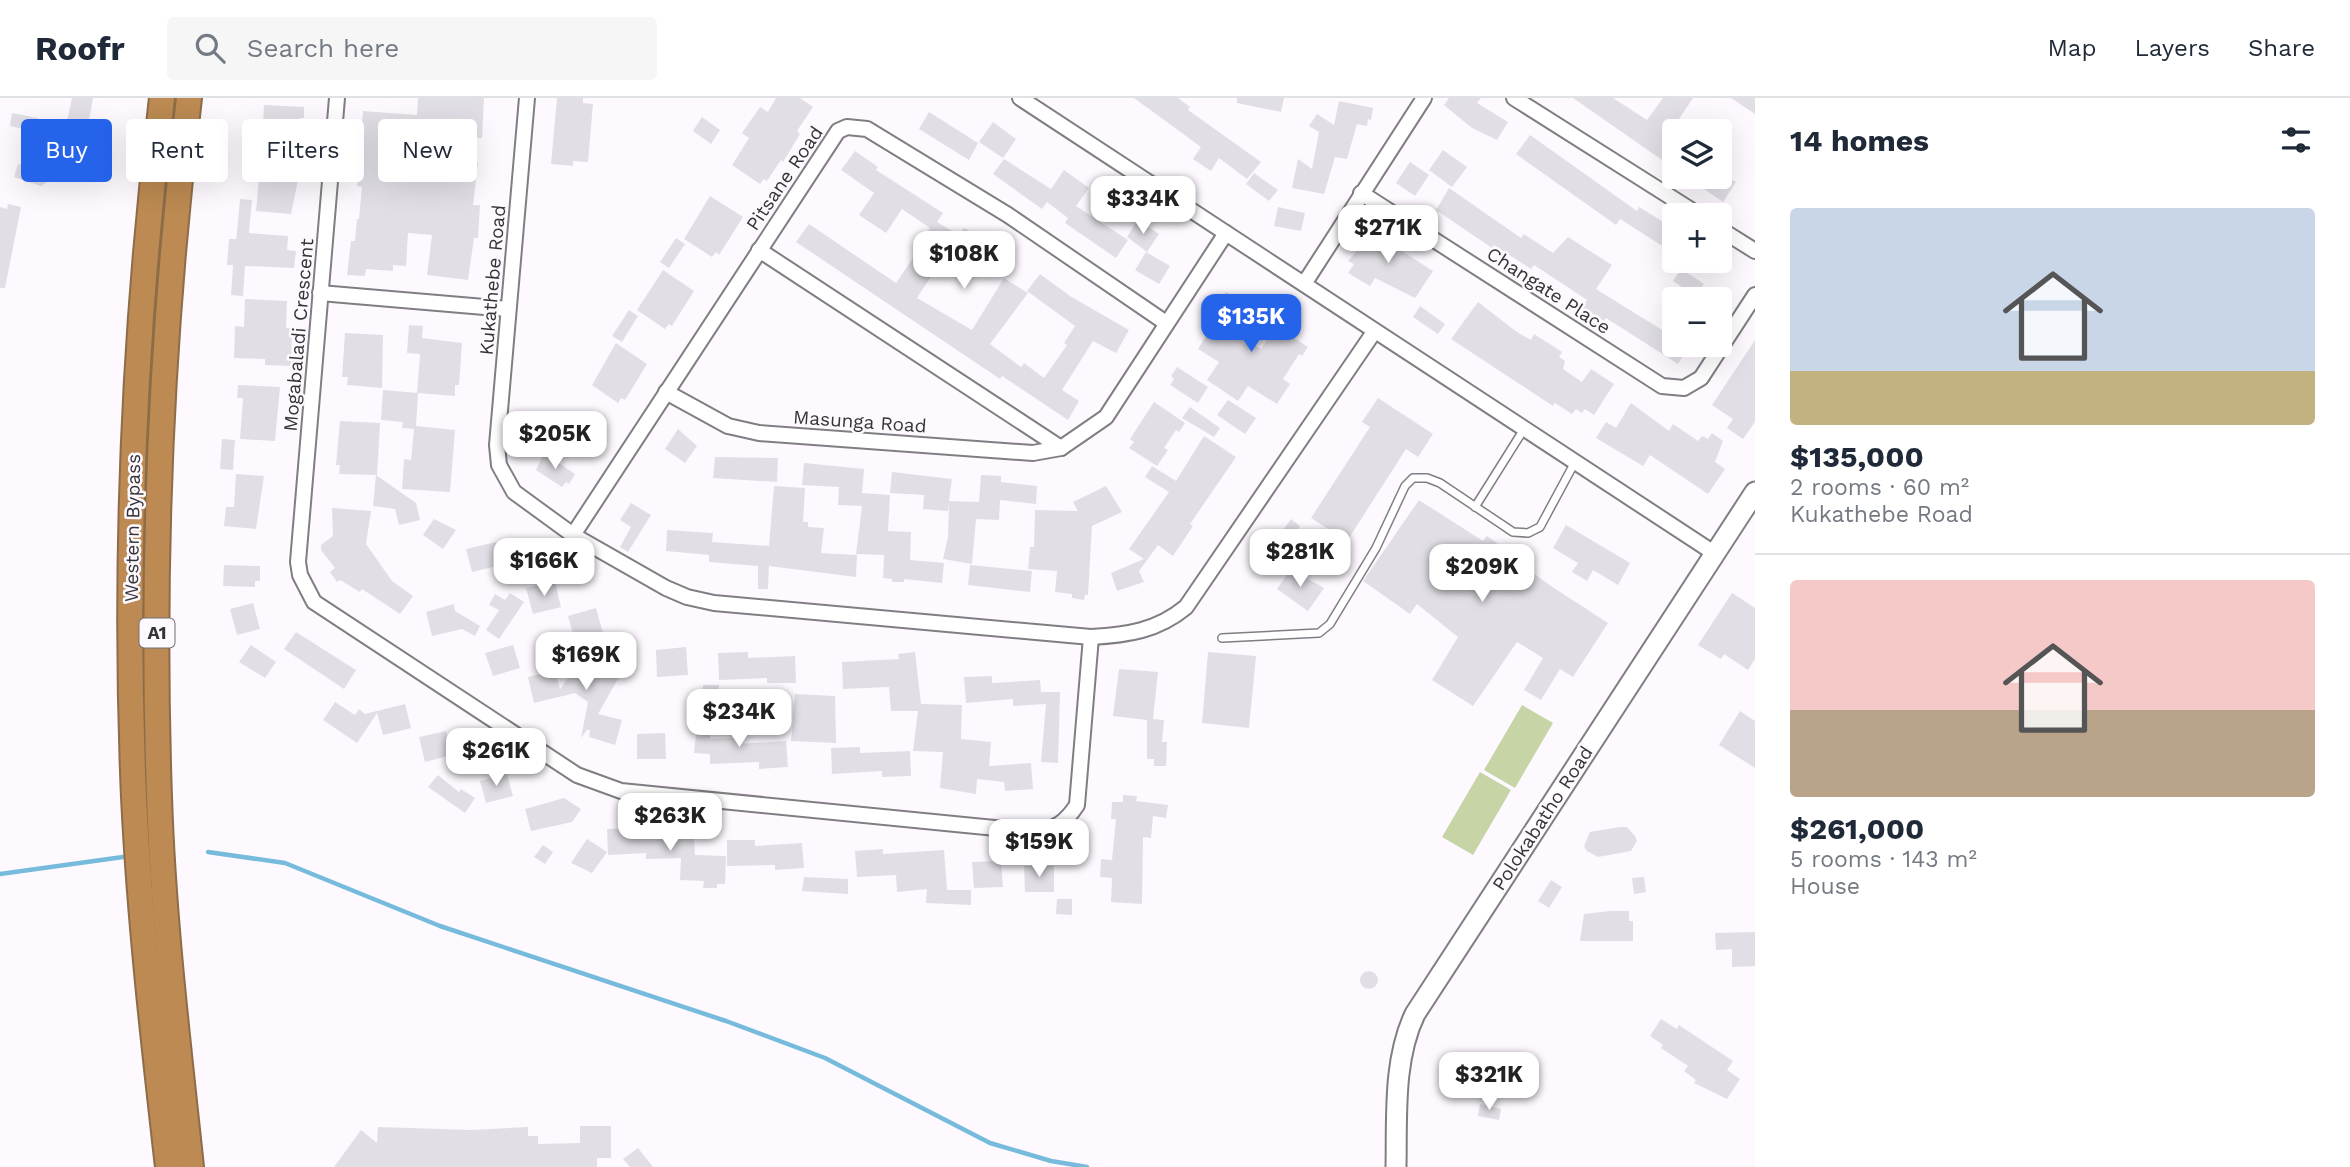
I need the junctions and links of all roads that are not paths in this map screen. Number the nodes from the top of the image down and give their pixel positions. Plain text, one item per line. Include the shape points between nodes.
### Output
1 (162, 98) edge
2 (189, 98) edge
3 (337, 98) edge
4 (527, 98) edge
5 (1020, 98) edge
6 (1424, 98) edge
7 (1514, 98) edge
8 (1361, 193) junction
9 (1680, 203) edge
10 (1226, 233) junction
11 (1732, 237) edge
12 (758, 250) junction
13 (1755, 251) edge
14 (1304, 284) junction
15 (320, 293) junction
16 (1755, 295) edge
17 (508, 309) junction
18 (1166, 323) junction
19 (1374, 331) junction
20 (666, 393) junction
21 (1524, 429) junction
22 (1061, 448) junction
23 (1575, 462) junction
24 (1755, 492) edge
25 (1475, 507) junction
26 (573, 535) junction
27 (1714, 553) junction
28 (1091, 637) junction
29 (1222, 638) dead end
30 (169, 1167) edge
31 (191, 1167) edge
32 (1396, 1167) edge

1 - 30 highway, Western Bypass / A1 via 140,336 131,586 134,797 148,993
2 - 31 highway, Western Bypass / A1 via 166,324 156,586 159,798 172,993
3 - 15 street, Mogabaladi Crescent
4 - 17 street, Kukathebe Road
5 - 10 street
6 - 8 street
7 - 9 street
8 - 14 street
8 - 16 street, Changate Place via 1662,386 1684,388 1701,378
10 - 14 street
10 - 18 street
11 - 13 street
12 - 18 street, Pitsane Road via 838,131 859,126 1008,215
12 - 20 street, Pitsane Road
12 - 22 street
14 - 19 street
15 - 17 street
15 - 28 street, Mogabaladi Crescent via 298,562 314,601 599,785 648,794 1035,832 1052,830 1077,806
17 - 26 street, Kukathebe Road via 499,465 514,492
18 - 22 street via 1106,417
19 - 21 street
19 - 28 street via 1186,607 1173,618 1132,635
20 - 22 street, Masunga Road via 728,426 751,432 1033,453
20 - 26 street, Pitsane Road
21 - 23 street
21 - 25 lane
23 - 25 lane via 1539,527 1528,533 1513,532
23 - 27 street
24 - 27 street, Polokabatho Road
25 - 29 lane via 1440,483 1413,478 1376,548 1330,624 1319,634
26 - 28 street via 666,588 714,603
27 - 32 street, Polokabatho Road via 1415,1014 1404,1037 1400,1066

